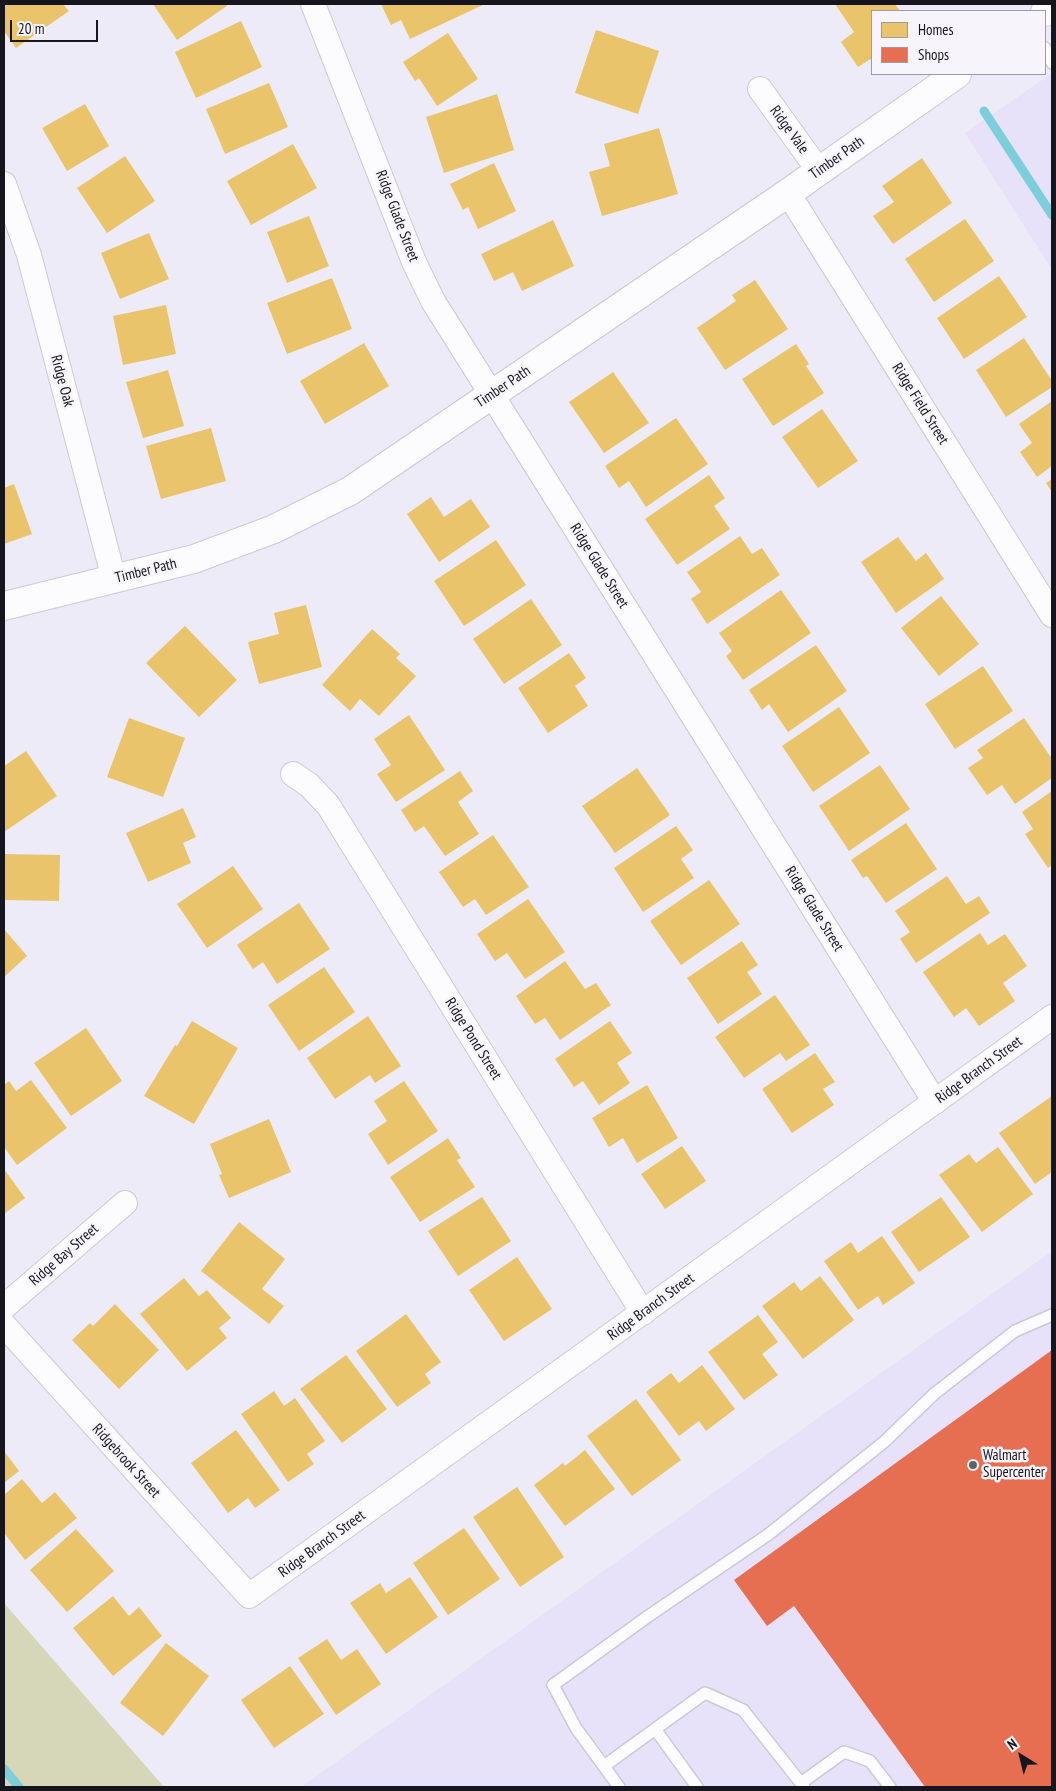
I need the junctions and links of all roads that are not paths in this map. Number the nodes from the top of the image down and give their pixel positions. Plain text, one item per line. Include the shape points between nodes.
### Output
1 (313, 4) edge
2 (1046, 50) edge
3 (1052, 63) edge
4 (956, 75) edge
5 (760, 89) dead end
6 (819, 171) junction
7 (4, 184) edge
8 (788, 192) junction
9 (492, 395) junction
10 (114, 579) junction
11 (4, 606) edge
12 (1052, 615) edge
13 (293, 774) dead end
14 (1052, 1017) edge
15 (935, 1102) junction
16 (125, 1203) dead end
17 (4, 1307) edge
18 (643, 1313) junction
19 (1052, 1315) edge
20 (4, 1325) edge
21 (249, 1596) joint
22 (655, 1729) junction
23 (604, 1766) junction
24 (802, 1785) edge
25 (619, 1787) edge
26 (697, 1787) edge
27 (890, 1787) edge

1 - 9 street, Ridge Glade Street via 414,262 433,301
2 - 3 lane
4 - 6 street, Timber Path
5 - 6 street, Ridge Vale
6 - 8 street, Timber Path
7 - 10 street, Ridge Oak via 29,255
8 - 9 street, Timber Path
8 - 12 street, Ridge Field Street
9 - 10 street, Timber Path via 350,490 274,529 194,559
9 - 15 street, Ridge Glade Street
10 - 11 street, Timber Path
13 - 18 street, Ridge Pond Street via 328,805
14 - 15 street, Ridge Branch Street
15 - 18 street, Ridge Branch Street
16 - 17 street, Ridge Bay Street
18 - 21 street, Ridge Branch Street
19 - 23 lane via 1015,1331 934,1394 884,1442 769,1534 553,1685 576,1728
20 - 21 street, Ridgebrook Street
22 - 23 lane
22 - 24 lane via 705,1693 742,1710
22 - 26 lane
23 - 25 lane
24 - 27 lane via 844,1752 870,1760

